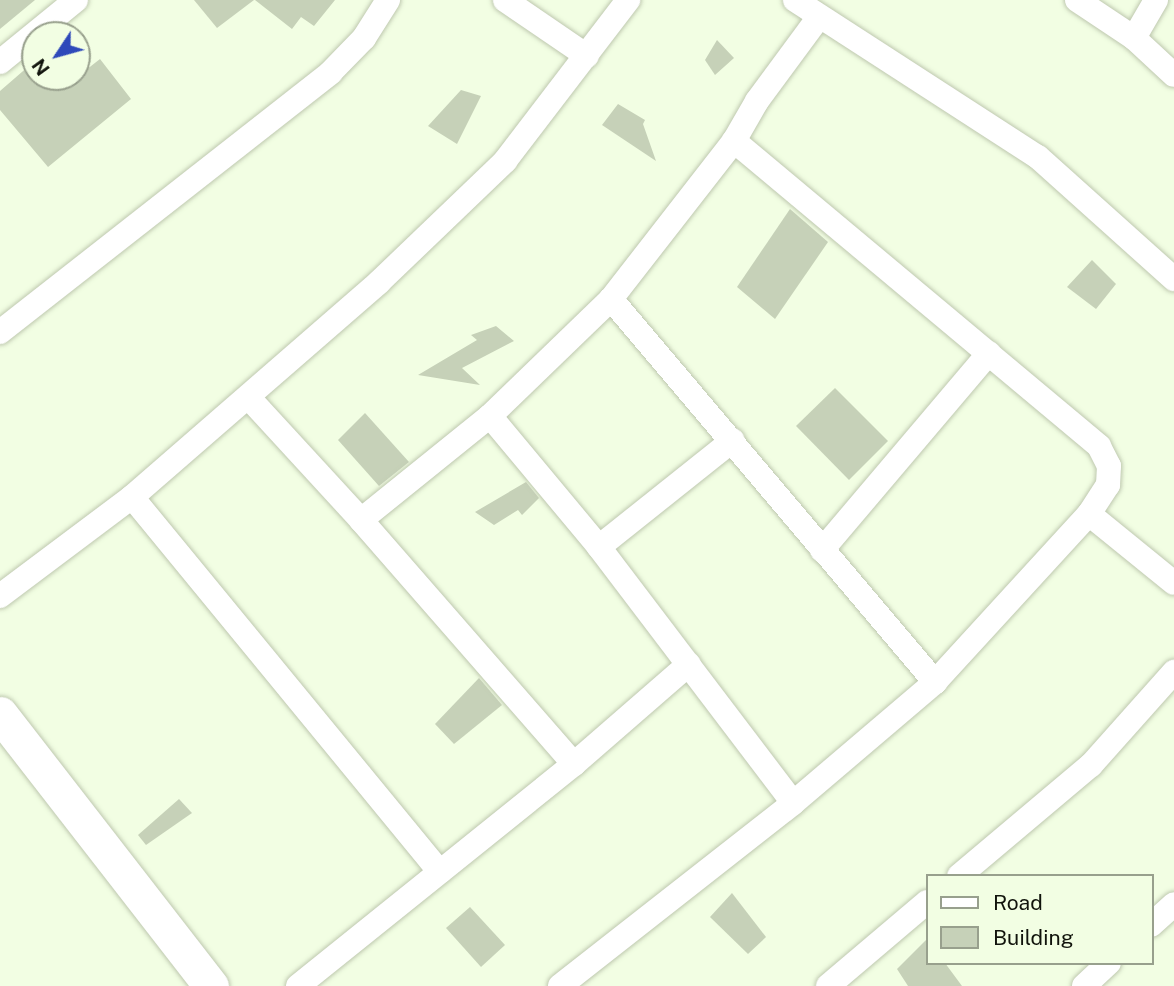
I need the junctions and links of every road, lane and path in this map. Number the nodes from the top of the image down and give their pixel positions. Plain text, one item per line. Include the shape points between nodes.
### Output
1 (76, 0) edge
2 (388, 0) edge
3 (505, 0) edge
4 (628, 0) edge
5 (795, 0) edge
6 (1077, 0) edge
7 (1156, 0) edge
8 (819, 17) junction
9 (1133, 38) junction
10 (587, 56) junction
11 (0, 62) edge
12 (1174, 75) edge
13 (734, 141) junction
14 (1174, 279) edge
15 (611, 299) junction
16 (0, 332) edge
17 (989, 353) junction
18 (250, 398) junction
19 (490, 416) junction
20 (733, 440) junction
21 (132, 497) junction
22 (1089, 514) junction
23 (361, 520) junction
24 (599, 547) junction
25 (822, 550) junction
26 (1174, 583) edge
27 (0, 596) edge
28 (689, 664) junction
29 (1174, 672) edge
30 (936, 682) junction
31 (0, 714) edge
32 (574, 764) junction
33 (793, 803) junction
34 (440, 872) junction
35 (961, 874) edge
36 (926, 903) edge
37 (1174, 904) edge
38 (1153, 923) edge
39 (1107, 965) edge
40 (211, 986) edge
41 (298, 986) edge
42 (559, 986) edge
43 (828, 986) edge
44 (1084, 986) edge

1 - 11 street
2 - 16 street via 364,38 330,73
3 - 10 street
4 - 10 street
5 - 8 street
6 - 9 street
7 - 9 street
8 - 13 street
8 - 14 street via 1038,157
9 - 12 street
10 - 18 street via 505,161
13 - 15 street
13 - 17 street
15 - 19 street
15 - 20 street
17 - 22 street via 1099,446 1109,466 1108,485
17 - 25 street
18 - 21 street
18 - 23 street
19 - 23 street
19 - 24 street
20 - 24 street
20 - 25 street
21 - 27 street
21 - 34 street
22 - 26 street
22 - 30 street
23 - 32 street
24 - 28 street
25 - 30 street
28 - 32 street
28 - 33 street
29 - 35 street via 1091,765
30 - 33 street
31 - 40 street
32 - 34 street
33 - 42 street
34 - 41 street
36 - 43 street
37 - 38 street
39 - 44 street

